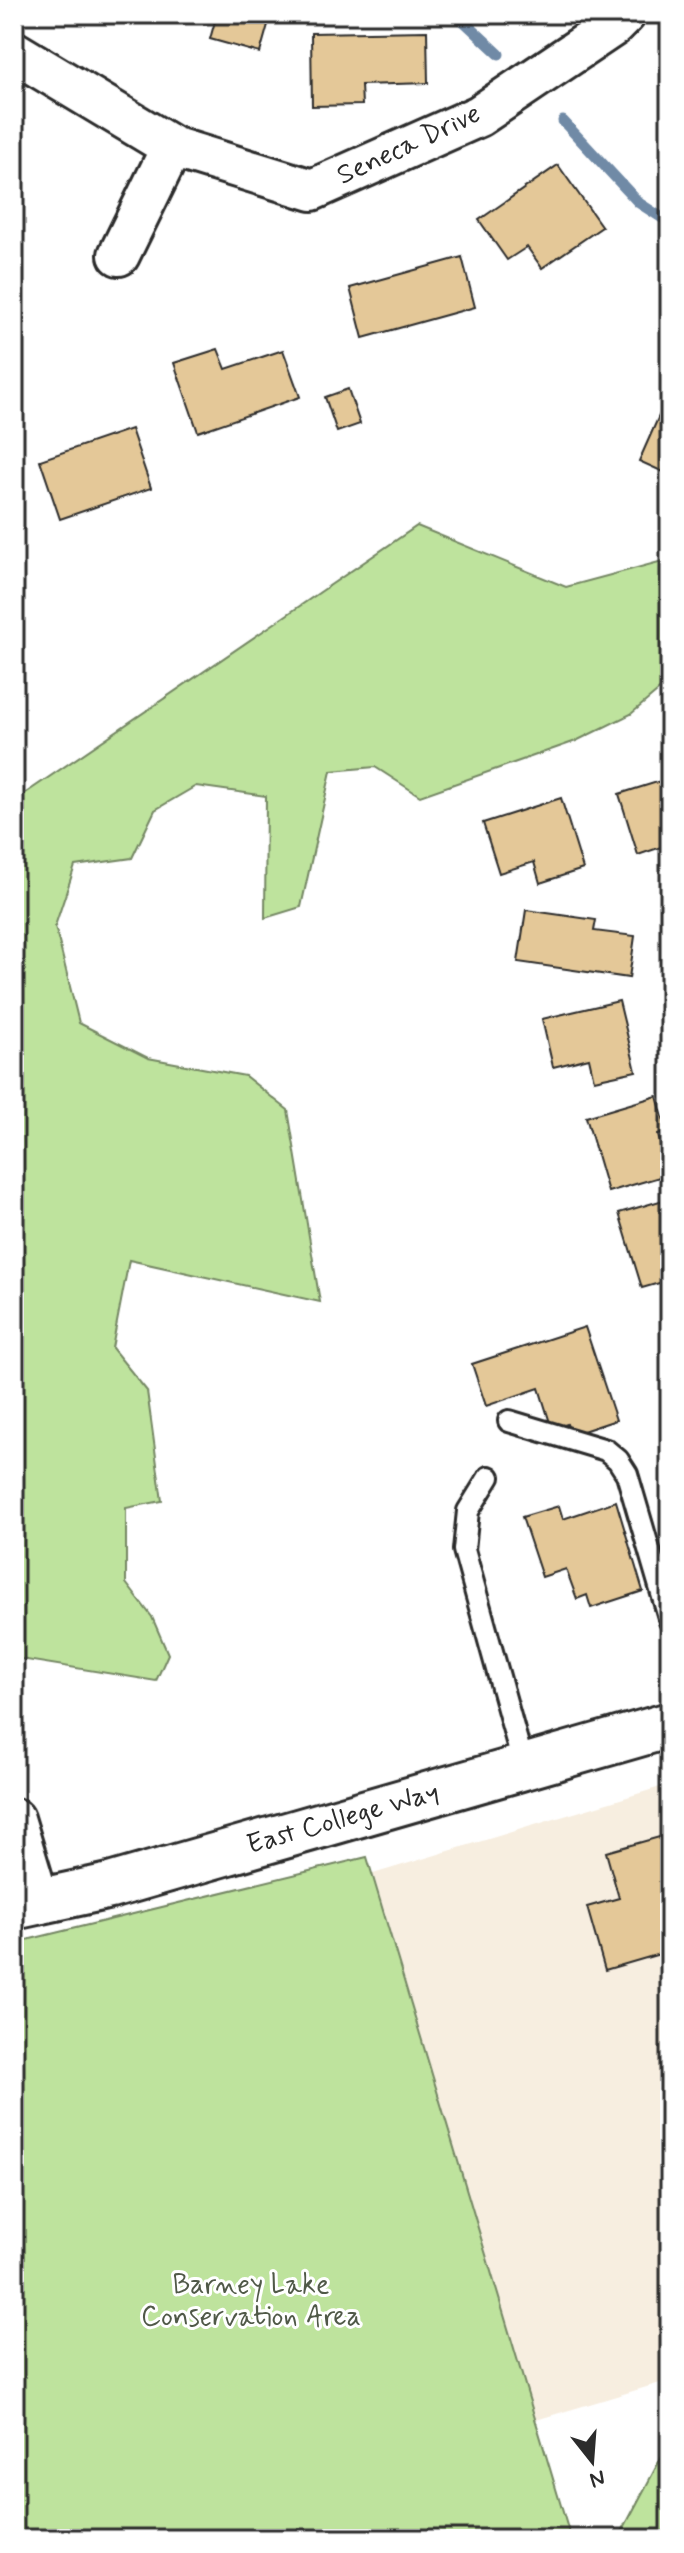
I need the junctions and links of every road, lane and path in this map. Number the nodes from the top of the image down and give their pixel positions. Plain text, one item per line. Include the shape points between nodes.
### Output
1 (625, 14) edge
2 (14, 52) edge
3 (172, 147) junction
4 (119, 255) dead end
5 (509, 1421) dead end
6 (489, 1477) dead end
7 (670, 1621) edge
8 (670, 1725) edge
9 (524, 1767) junction
10 (14, 1819) edge
11 (27, 1905) edge

1 - 3 street, Seneca Drive via 479,116 312,190
2 - 3 street, Seneca Drive
3 - 4 street
5 - 7 lane via 606,1450 618,1460 627,1474
6 - 9 lane via 468,1511 464,1550
8 - 9 main road, East College Way
9 - 11 main road, East College Way
10 - 11 street

